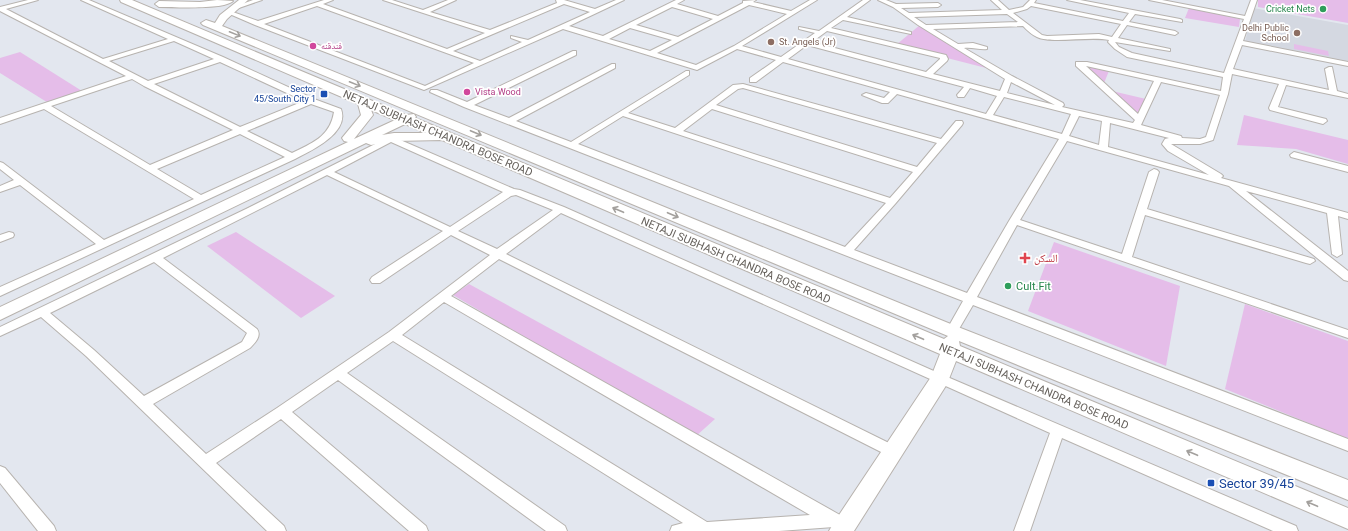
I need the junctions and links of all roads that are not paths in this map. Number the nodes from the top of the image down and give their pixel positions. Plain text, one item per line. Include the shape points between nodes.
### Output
1 (35, 0) edge
2 (84, 0) edge
3 (244, 0) edge
4 (259, 0) edge
5 (330, 0) edge
6 (390, 0) edge
7 (453, 0) edge
8 (556, 0) edge
9 (621, 0) edge
10 (682, 0) edge
11 (736, 0) edge
12 (814, 0) edge
13 (867, 0) edge
14 (881, 0) edge
15 (994, 0) edge
16 (1070, 0) edge
17 (1152, 0) edge
18 (1254, 0) edge
19 (136, 1) edge
20 (750, 1) edge
21 (564, 2) junction
22 (1032, 2) edge
23 (228, 3) edge
24 (159, 4) junction
25 (316, 4) junction
26 (672, 5) junction
27 (938, 5) dead end
28 (895, 6) junction
29 (0, 9) edge
30 (596, 11) junction
31 (423, 12) junction
32 (1008, 12) junction
33 (1133, 12) junction
34 (791, 13) junction
35 (967, 13) junction
36 (1183, 14) junction
37 (909, 15) junction
38 (180, 16) junction
39 (718, 18) junction
40 (843, 18) junction
41 (1248, 18) junction
42 (1126, 23) junction
43 (257, 24) junction
44 (1024, 24) junction
45 (923, 25) junction
46 (562, 26) junction
47 (632, 26) junction
48 (981, 26) junction
49 (217, 27) junction
50 (801, 28) dead end
51 (824, 31) junction
52 (492, 33) junction
53 (909, 33) junction
54 (513, 37) dead end
55 (1113, 38) junction
56 (174, 39) junction
57 (603, 39) junction
58 (678, 39) junction
59 (528, 42) junction
60 (1171, 42) junction
61 (1239, 42) junction
62 (807, 43) junction
63 (894, 45) junction
64 (956, 46) junction
65 (736, 48) junction
66 (985, 48) dead end
67 (447, 51) junction
68 (573, 53) dead end
69 (650, 54) junction
70 (220, 59) junction
71 (1130, 59) dead end
72 (782, 60) junction
73 (103, 61) junction
74 (1163, 62) junction
75 (480, 63) junction
76 (1348, 64) edge
77 (612, 66) dead end
78 (1329, 70) dead end
79 (1123, 72) junction
80 (686, 73) dead end
81 (1228, 74) junction
82 (927, 75) junction
83 (132, 76) junction
84 (1010, 78) junction
85 (753, 80) dead end
86 (1158, 80) junction
87 (1284, 82) junction
88 (147, 84) junction
89 (969, 85) junction
90 (895, 91) junction
91 (434, 92) dead end
92 (1333, 92) junction
93 (1003, 94) junction
94 (1224, 94) junction
95 (866, 95) dead end
96 (960, 95) dead end
97 (1348, 96) edge
98 (311, 101) junction
99 (363, 101) junction
100 (467, 105) junction
101 (45, 106) junction
102 (710, 106) junction
103 (409, 113) junction
104 (621, 113) junction
105 (1076, 113) junction
106 (988, 117) junction
107 (1106, 119) junction
108 (0, 121) edge
109 (509, 121) junction
110 (1323, 121) dead end
111 (959, 123) dead end
112 (1138, 123) junction
113 (241, 131) junction
114 (677, 131) junction
115 (449, 138) junction
116 (1064, 138) junction
117 (1186, 140) junction
118 (943, 142) junction
119 (346, 143) junction
120 (571, 145) junction
121 (1103, 149) junction
122 (1294, 155) dead end
123 (292, 157) junction
124 (0, 165) edge
125 (150, 168) junction
126 (1348, 169) edge
127 (919, 171) junction
128 (328, 172) junction
129 (1154, 172) dead end
130 (20, 181) junction
131 (1231, 183) junction
132 (0, 189) edge
133 (512, 192) junction
134 (201, 199) junction
135 (892, 202) junction
136 (560, 209) junction
137 (1141, 210) junction
138 (1332, 211) junction
139 (1348, 216) edge
140 (1014, 221) junction
141 (450, 231) junction
142 (103, 244) junction
143 (846, 251) junction
144 (498, 254) junction
145 (1337, 254) dead end
146 (155, 257) junction
147 (1126, 258) junction
148 (1310, 261) dead end
149 (1348, 276) edge
150 (376, 280) dead end
151 (2, 288) edge
152 (443, 296) junction
153 (970, 299) junction
154 (0, 303) edge
155 (42, 312) junction
156 (0, 314) edge
157 (0, 332) edge
158 (393, 334) junction
159 (1348, 334) edge
160 (951, 341) junction
161 (337, 372) junction
162 (940, 379) junction
163 (143, 403) junction
164 (282, 412) junction
165 (1058, 431) junction
166 (1348, 444) edge
167 (892, 451) junction
168 (206, 462) junction
169 (0, 472) edge
170 (1348, 490) edge
171 (1348, 519) edge
172 (840, 524) edge
173 (705, 529) junction
174 (48, 531) edge
175 (278, 531) edge
176 (420, 531) edge
177 (559, 531) edge
178 (678, 531) edge
179 (1022, 531) edge
180 (1290, 531) edge

1 - 29 street
2 - 56 street
3 - 23 main road
4 - 23 street
5 - 25 street
6 - 31 street
7 - 31 street
8 - 21 street
9 - 30 street
10 - 26 street
11 - 20 street
12 - 34 street
13 - 40 street
14 - 28 street
15 - 32 street
16 - 33 street
17 - 36 street
18 - 41 street
19 - 24 main road, NETAJI SUBHASH CHANDRA BOSE ROAD
19 - 38 main road, NETAJI SUBHASH CHANDRA BOSE ROAD
20 - 34 street
20 - 39 street
21 - 30 street
21 - 52 street
22 - 32 street
22 - 42 street
23 - 24 main road
23 - 38 main road
23 - 43 street
23 - 49 main road
24 - 38 main road, NETAJI SUBHASH CHANDRA BOSE ROAD
25 - 43 street
25 - 67 street
26 - 39 street
26 - 47 street
27 - 28 street
28 - 37 street
29 - 73 street
30 - 46 street
31 - 52 street
32 - 35 street
32 - 44 street
33 - 36 street
33 - 42 street
34 - 65 street
35 - 37 street
35 - 48 street
36 - 41 street
36 - 60 street
37 - 45 street
38 - 49 main road, NETAJI SUBHASH CHANDRA BOSE ROAD
38 - 99 main road, NETAJI SUBHASH CHANDRA BOSE ROAD
39 - 58 street
40 - 51 street
40 - 53 street
41 - 61 street
42 - 55 street
42 - 60 street
43 - 75 street via 420,87 428,87
44 - 48 street
44 - 55 street via 1044,37
45 - 48 street
45 - 53 street
45 - 64 street
46 - 57 street
46 - 59 street
47 - 57 street
47 - 58 street
49 -> 103 main road, NETAJI SUBHASH CHANDRA BOSE ROAD
50 - 51 street
51 - 62 street
51 - 63 street
52 - 67 street
53 - 63 street
54 - 59 street
55 - 60 street
55 - 74 street via 1113,45 1124,52
56 - 70 street
56 - 73 street
57 - 69 street
58 - 69 street
59 - 75 street
60 - 74 street
61 - 76 street
61 - 81 street
62 - 72 street
62 - 82 street
63 - 82 street via 943,57 944,59
64 - 66 street via 972,45
64 - 84 street
65 - 69 street via 697,68
65 - 72 street
67 - 75 street
68 - 100 street
70 - 88 street
70 - 98 street
71 - 79 street
72 - 85 street
72 - 90 street
73 - 83 street
74 - 81 street
77 - 109 street
78 - 92 street
79 - 86 street
79 - 112 street via 1108,78
80 - 104 street
81 - 87 street
81 - 94 street
82 - 89 street
83 - 88 street
83 - 101 street
84 - 93 street
84 - 105 street
86 - 94 street
86 - 112 street
87 - 92 street
87 - 110 street via 1273,108
88 - 113 street
89 - 93 street
89 - 96 street
90 - 95 street via 885,101
90 - 106 street
91 - 100 street
92 - 97 street
93 - 105 street
93 - 106 street
94 - 117 street via 1210,138 1206,141
98 - 113 street
98 - 123 street via 333,108 338,111 338,115 326,139
99 - 103 main road, NETAJI SUBHASH CHANDRA BOSE ROAD
99 - 119 main road via 367,115
100 - 109 street
101 - 108 street
101 - 125 street
102 - 114 street
102 - 118 street via 736,87 749,86
102 - 127 street
103 - 115 main road, NETAJI SUBHASH CHANDRA BOSE ROAD
103 - 119 main road
103 -> 160 main road, NETAJI SUBHASH CHANDRA BOSE ROAD
104 - 114 street
104 - 120 street
105 - 107 street
105 - 116 street
106 - 116 street
107 - 112 street
107 - 121 street
109 - 120 street
111 - 118 street
112 - 117 street
113 - 123 street
113 - 125 street
114 - 135 street
115 - 119 main road via 394,137
160 -> 115 main road, NETAJI SUBHASH CHANDRA BOSE ROAD
116 - 121 street
116 - 140 street
117 - 131 street via 1168,141 1166,144
118 - 127 street
119 - 154 main road
119 - 156 main road
120 - 143 street
121 - 131 street
122 - 126 street
123 - 134 street
124 - 130 street
125 - 134 street
127 - 135 street
128 - 133 street via 391,139
128 - 141 street
128 - 146 street
129 - 137 street
130 - 132 street
130 - 142 street
131 - 138 street
131 - 149 street
133 - 136 street
133 - 141 street
134 - 142 street
135 - 143 street
136 - 144 street
136 - 162 street
137 - 147 street
137 - 148 street
138 - 139 street
138 - 145 street
140 - 147 street
140 - 153 street
141 - 144 street
141 - 150 street
142 - 151 street
143 - 153 street
144 - 152 street
144 - 167 street
146 - 155 street
146 - 163 street via 253,332 246,345
147 - 159 street
152 - 158 street
152 - 172 street
153 - 160 street
153 - 166 street
155 - 157 street
155 - 163 street
158 - 161 street
158 - 173 street
160 - 162 main road
160 - 170 main road, NETAJI SUBHASH CHANDRA BOSE ROAD
171 -> 160 main road, NETAJI SUBHASH CHANDRA BOSE ROAD
161 - 164 street
161 - 177 street
162 - 165 street
162 - 167 main road
163 - 168 street
164 - 168 street
164 - 176 street
165 - 179 street
165 - 180 street
167 - 172 main road
168 - 175 street
169 - 174 street
172 - 173 street
173 - 178 street

